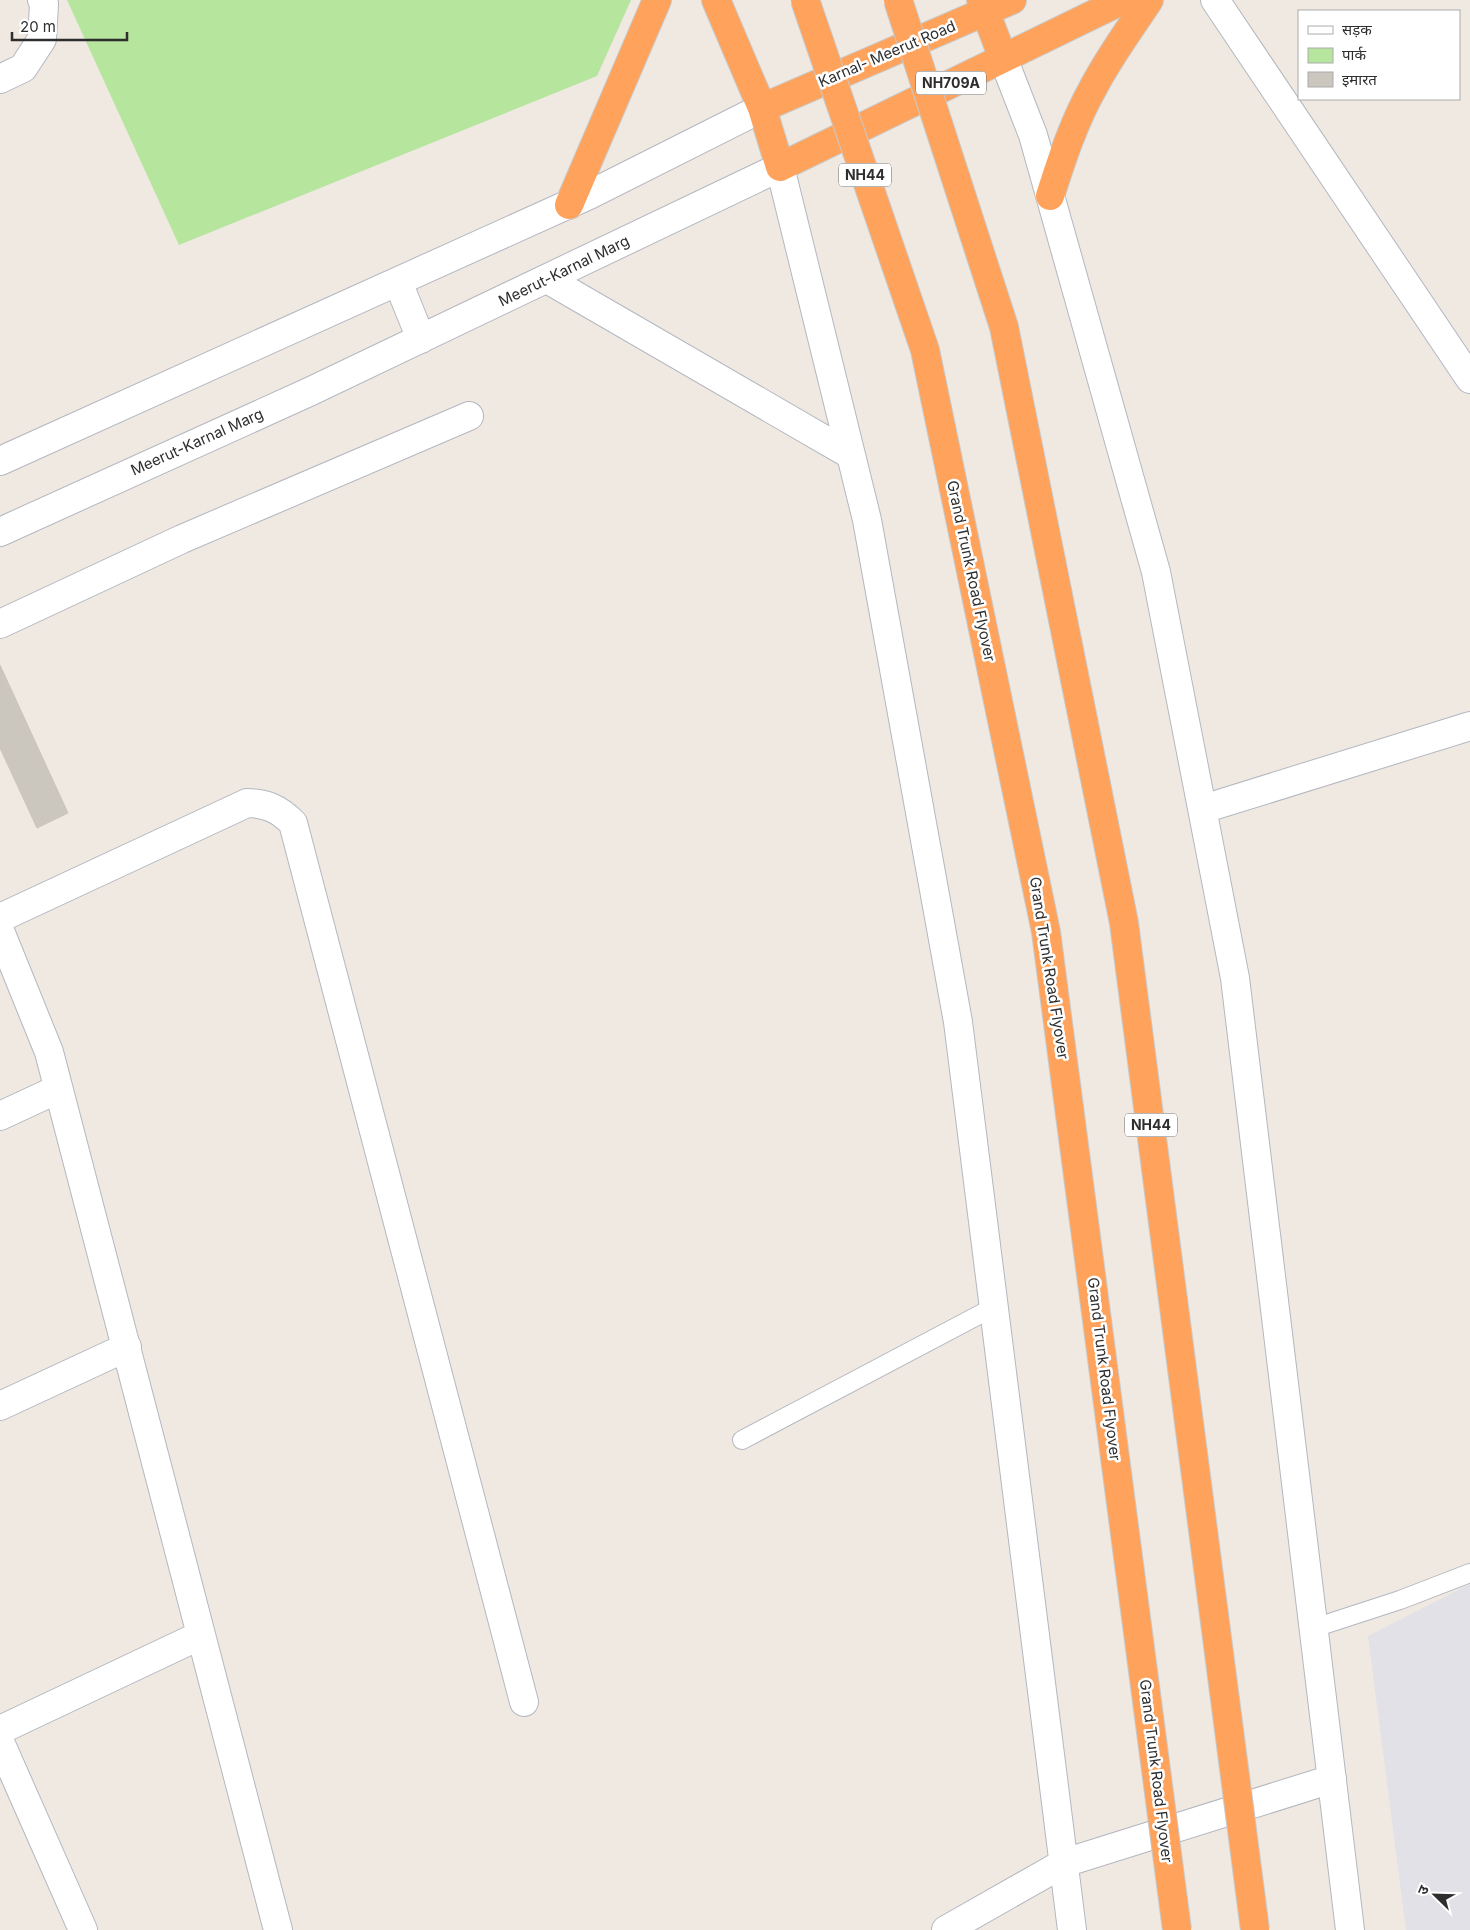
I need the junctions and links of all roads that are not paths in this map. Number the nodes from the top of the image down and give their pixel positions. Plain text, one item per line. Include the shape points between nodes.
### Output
1 (42, 0) edge
2 (657, 0) edge
3 (716, 0) edge
4 (805, 0) edge
5 (898, 0) edge
6 (1012, 0) edge
7 (1123, 0) edge
8 (1149, 0) edge
9 (1215, 0) edge
10 (983, 6) edge
11 (1003, 58) junction
12 (0, 79) edge
13 (762, 108) junction
14 (780, 167) junction
15 (1050, 196) junction
16 (569, 204) junction
17 (547, 279) junction
18 (398, 282) junction
19 (421, 338) junction
20 (1470, 379) edge
21 (469, 416) dead end
22 (851, 454) junction
23 (0, 462) edge
24 (0, 532) edge
25 (0, 624) edge
26 (1470, 726) edge
27 (1203, 809) junction
28 (0, 918) edge
29 (0, 931) edge
30 (58, 1089) junction
31 (0, 1116) edge
32 (994, 1306) junction
33 (126, 1347) junction
34 (0, 1406) edge
35 (742, 1440) dead end
36 (1470, 1573) edge
37 (1314, 1628) junction
38 (201, 1635) junction
39 (524, 1702) dead end
40 (0, 1730) edge
41 (0, 1742) edge
42 (1332, 1778) junction
43 (1064, 1863) junction
44 (83, 1930) edge
45 (278, 1930) edge
46 (946, 1930) edge
47 (1072, 1930) edge
48 (1177, 1930) edge
49 (1255, 1930) edge
50 (1350, 1930) edge

1 - 12 street via 42,39 23,68
2 - 16 highway
3 - 13 highway
4 - 48 highway, Grand Trunk Road Flyover / NH44, bridge via 925,350 1046,932
5 - 49 highway, NH44, bridge via 1004,327 1124,923
6 - 10 highway, Karnal- Meerut Road
7 - 11 highway, Meerut-Karnal Marg / NH709A
8 - 15 highway via 1093,87 1063,155
9 - 20 street
10 - 11 highway, NH709A
10 - 13 highway, Karnal- Meerut Road
11 - 14 highway, Meerut-Karnal Marg / NH709A
11 - 15 street via 1033,135
13 - 14 highway
13 - 16 street
14 - 17 street, Meerut-Karnal Marg
14 - 22 street
15 - 27 street via 1156,572
16 - 18 street
17 - 19 street, Meerut-Karnal Marg
17 - 22 street
18 - 19 street
18 - 23 street
19 - 24 street, Meerut-Karnal Marg
21 - 25 street via 182,539
22 - 32 street via 867,520 958,1022
26 - 27 street
27 - 37 street via 1235,978
28 - 39 street via 247,803 271,807 293,823
29 - 30 street via 49,1052
30 - 31 street
30 - 33 street
32 - 35 lane
32 - 43 street
33 - 34 street
33 - 38 street
36 - 37 lane
37 - 42 street
38 - 40 street
38 - 45 street
41 - 44 street
42 - 43 street
42 - 50 street
43 - 46 street
43 - 47 street

